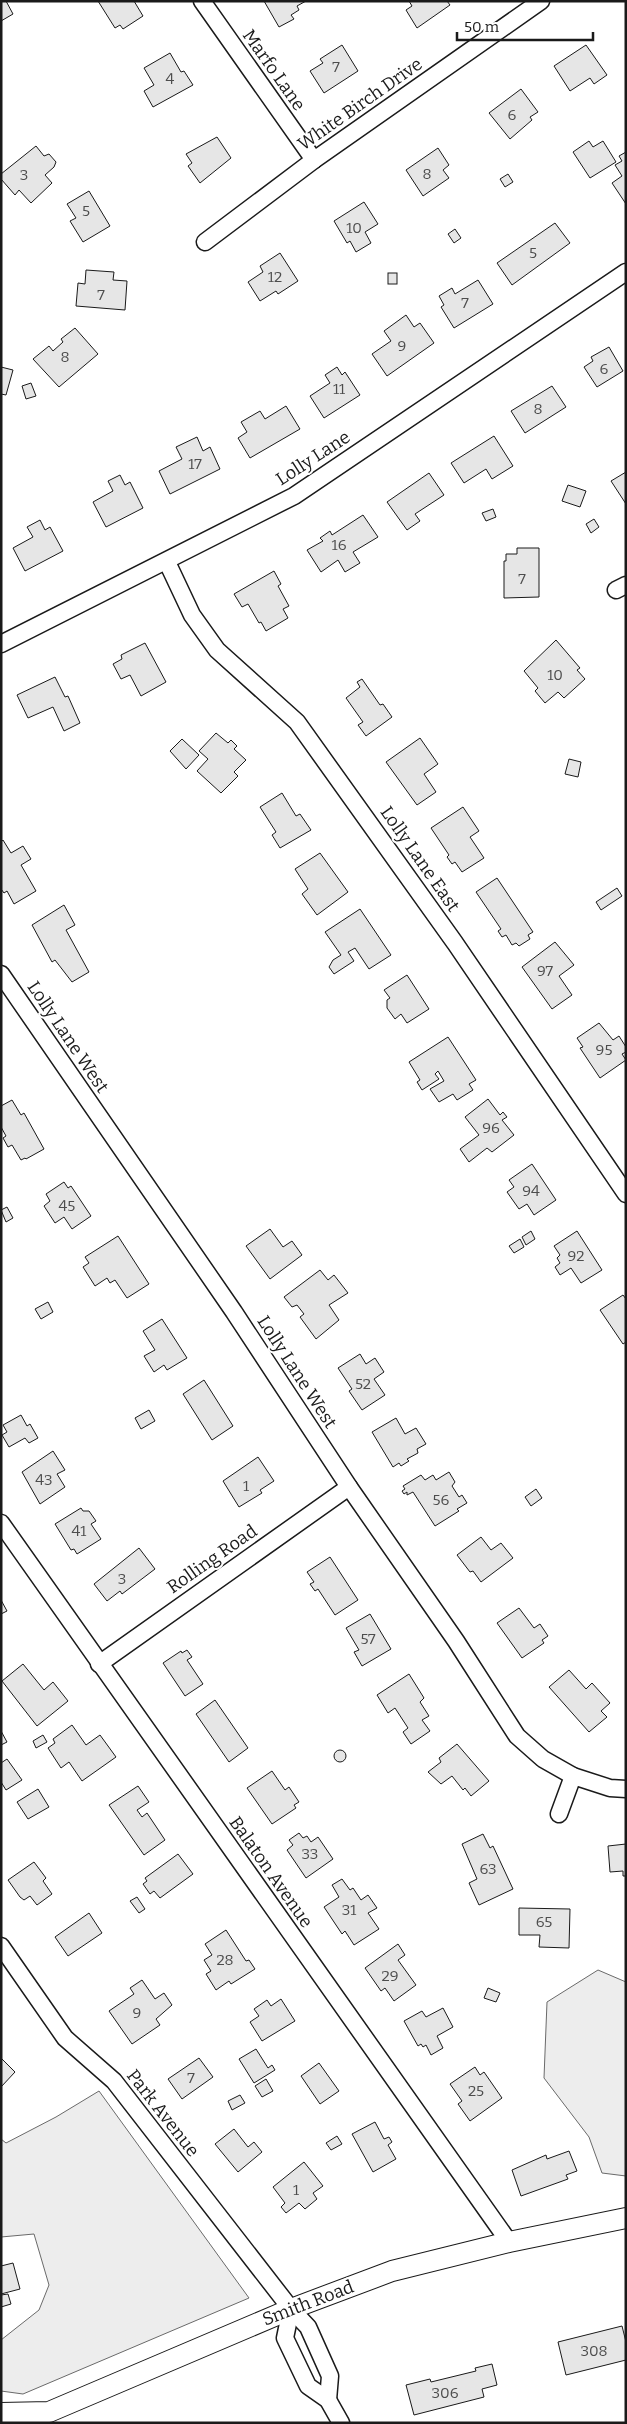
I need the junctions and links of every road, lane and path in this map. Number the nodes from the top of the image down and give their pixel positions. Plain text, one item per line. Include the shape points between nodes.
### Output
1 (202, 1) edge
2 (542, 1) edge
3 (314, 160) junction
4 (205, 242) dead end
5 (626, 272) edge
6 (167, 562) junction
7 (1, 644) edge
8 (1, 974) edge
9 (626, 1194) edge
10 (349, 1487) junction
11 (1, 1523) edge
12 (98, 1664) junction
13 (573, 1776) junction
14 (626, 1789) edge
15 (559, 1814) dead end
16 (1, 1946) edge
17 (626, 2218) edge
18 (510, 2242) junction
19 (291, 2309) junction
20 (328, 2400) junction
21 (1, 2413) edge
22 (341, 2423) edge

1 - 3 street, Marfo Lane
2 - 3 street, White Birch Drive
3 - 4 street, White Birch Drive
5 - 6 street, Lolly Lane via 294,496
6 - 7 street, Lolly Lane
6 - 9 street, Lolly Lane East via 192,615 217,650 298,722 455,943
8 - 10 street, Lolly Lane West via 234,1312
10 - 12 street, Rolling Road
10 - 13 street, Lolly Lane West via 456,1641 517,1736 543,1759
11 - 12 street, Balaton Avenue
12 - 18 street, Balaton Avenue
13 - 14 street, Lolly Lane West via 610,1788
13 - 15 street
16 - 19 street, Park Avenue via 65,2038 114,2081
17 - 18 street, Smith Road
18 - 19 street, Smith Road via 392,2271
19 - 20 street, Park Avenue via 308,2327 330,2376
19 - 20 street via 284,2338 308,2386
19 - 21 street, Smith Road via 49,2412
20 - 22 street

